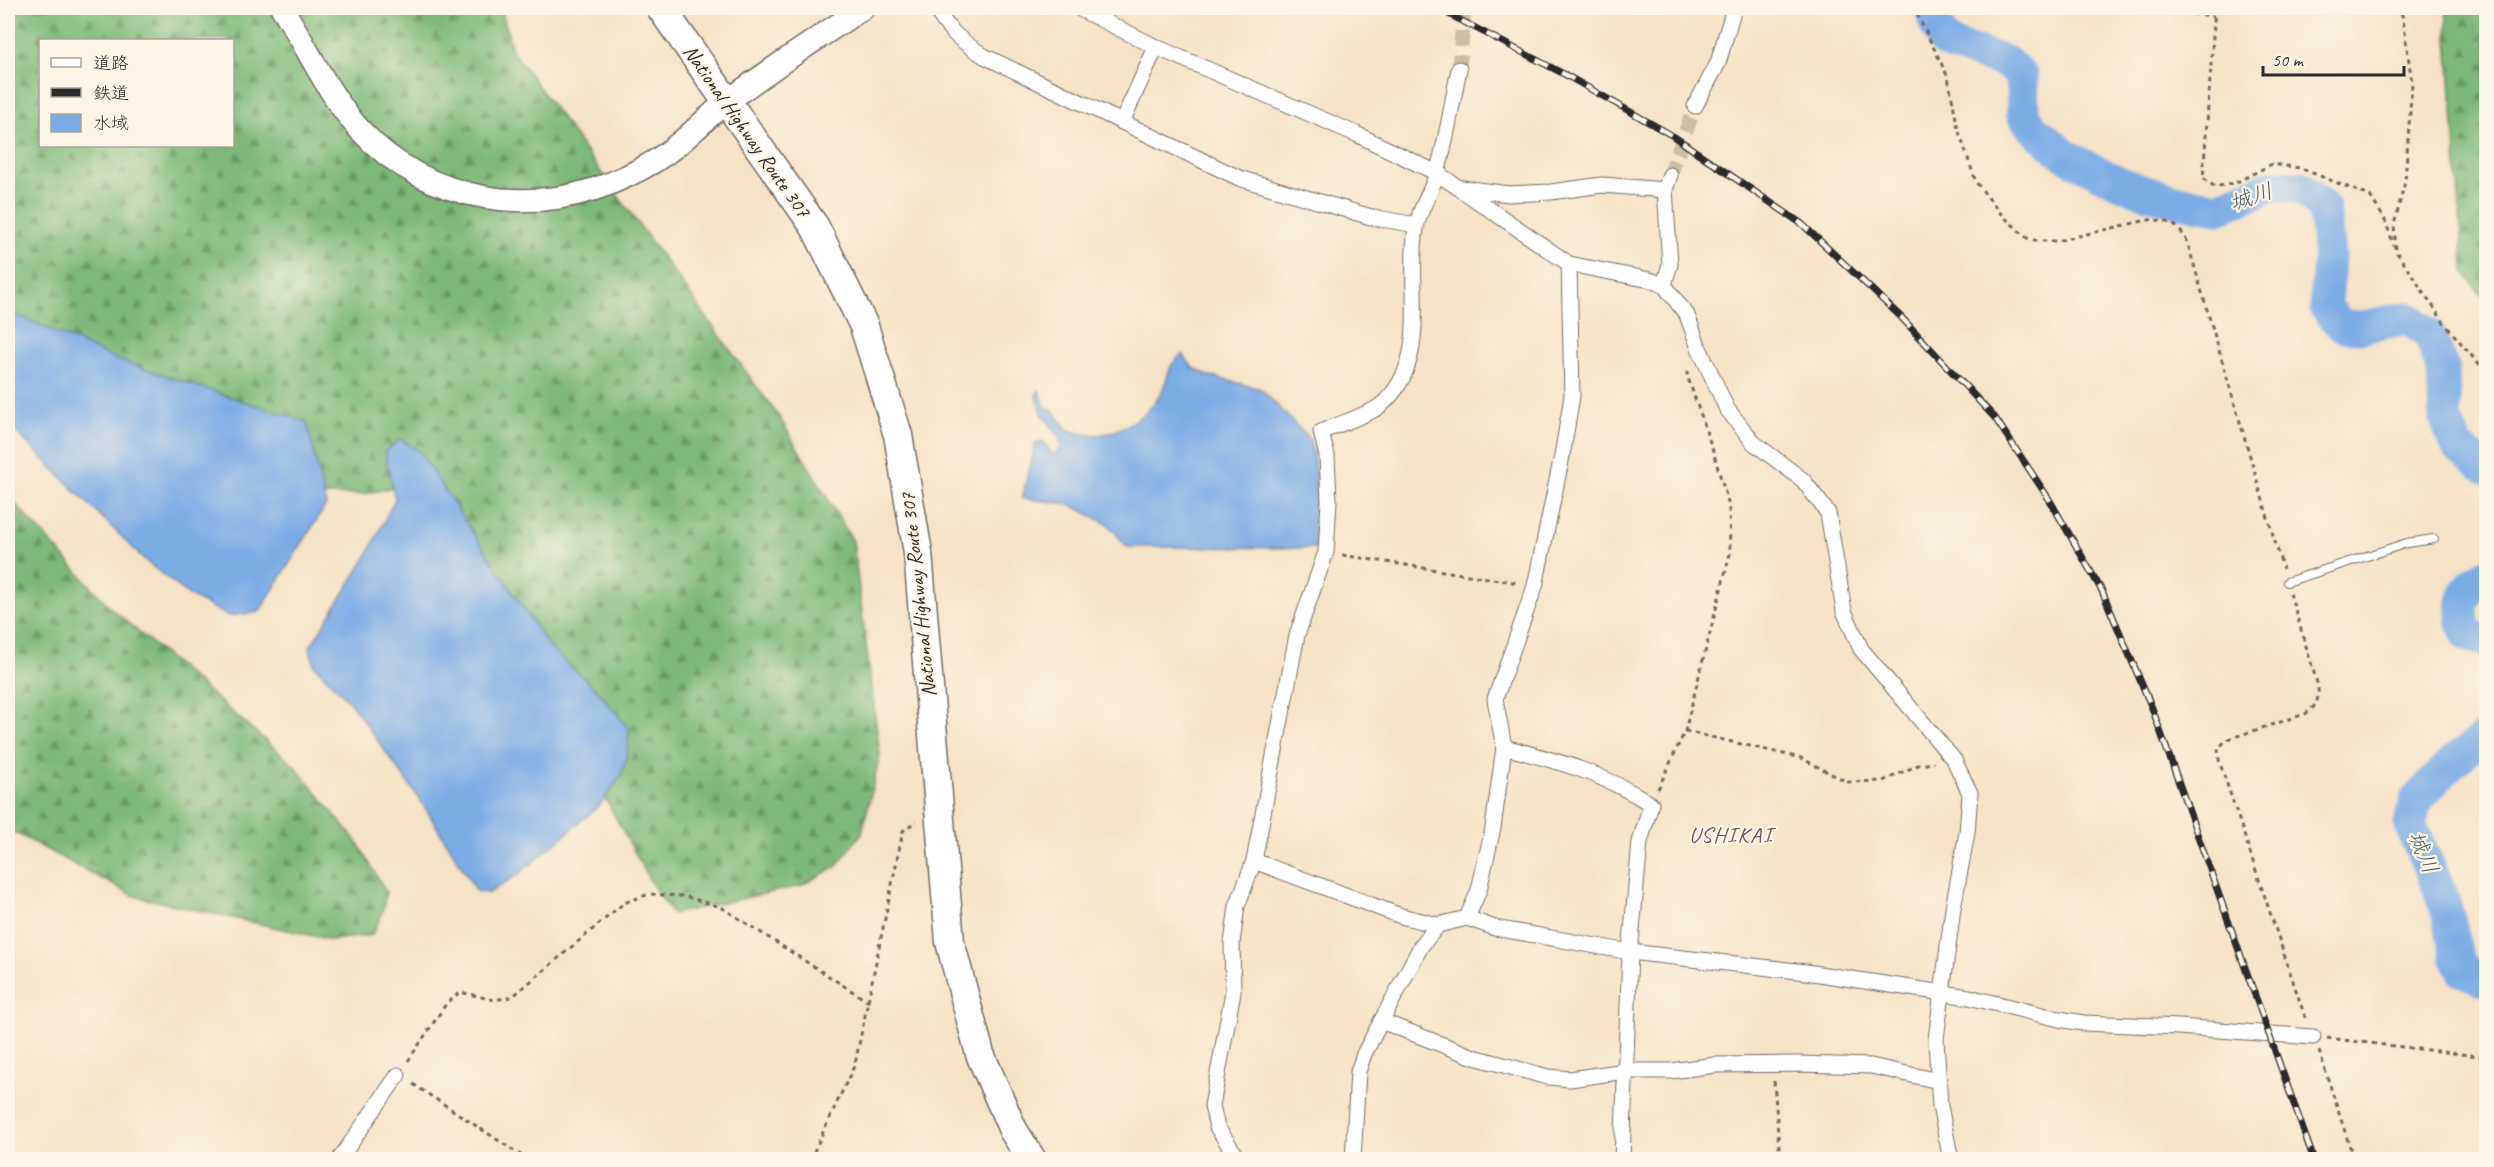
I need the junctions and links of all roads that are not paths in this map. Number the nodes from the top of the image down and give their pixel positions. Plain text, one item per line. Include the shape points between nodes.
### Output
1 (282, 8) edge
2 (661, 8) edge
3 (863, 8) edge
4 (936, 8) edge
5 (1078, 8) edge
6 (1734, 8) edge
7 (1156, 47) junction
8 (1459, 69) tunnel mouth
9 (726, 102) junction
10 (1695, 106) tunnel mouth
11 (1122, 122) junction
12 (1437, 173) junction
13 (1670, 175) tunnel mouth
14 (1459, 187) junction
15 (1665, 190) junction
16 (1416, 225) junction
17 (1569, 264) junction
18 (1665, 285) junction
19 (2434, 539) dead end
20 (2287, 582) road end
21 (1504, 747) junction
22 (1254, 861) junction
23 (1467, 918) junction
24 (1438, 925) junction
25 (1630, 952) junction
26 (1941, 994) junction
27 (1381, 1021) junction
28 (2313, 1037) road end
29 (1625, 1071) junction
30 (398, 1075) road end
31 (1939, 1081) junction
32 (339, 1160) edge
33 (1032, 1160) edge
34 (1239, 1160) edge
35 (1353, 1160) edge
36 (1623, 1160) edge
37 (1951, 1160) edge

1 - 9 street via 342,107 375,145 413,173 466,194 540,201 596,188 627,176 675,147
2 - 9 highway, National Highway Route 307
3 - 9 street
4 - 11 street via 957,38 984,56
5 - 7 street
6 - 10 street via 1718,63
7 - 11 street
7 - 12 street
8 - 12 street
9 - 33 highway, National Highway Route 307 via 814,226 864,326 898,435 918,553 950,942 980,1054 1013,1130
11 - 16 street via 1239,178 1371,217
12 - 14 street
12 - 16 street
13 - 15 street
14 - 15 street via 1509,194 1602,185
14 - 17 street
15 - 18 street via 1670,264
16 - 22 street via 1412,264 1414,327 1408,366 1379,407 1321,432 1327,456 1329,501 1326,552 1297,635
17 - 18 street
17 - 21 street via 1572,396 1535,586 1495,699
18 - 26 street via 1687,315 1727,409 1754,443 1803,480 1828,513 1844,611 1862,649 1954,760 1970,793
19 - 20 lane via 2407,543
21 - 23 street via 1493,828 1479,890
21 - 25 street via 1583,768 1651,804 1640,842
22 - 24 street via 1401,916
22 - 34 street via 1237,906 1232,943 1233,992 1212,1106 1217,1126
23 - 24 street
23 - 25 street via 1495,928
24 - 27 street via 1421,946
25 - 26 street via 1806,972
25 - 29 street
26 - 28 street via 2083,1023
26 - 31 street via 1936,1039
27 - 29 street via 1474,1057 1548,1077 1570,1079
27 - 35 street via 1358,1072
29 - 31 street via 1671,1071 1715,1065 1870,1066
29 - 36 street
30 - 32 street
31 - 37 street

